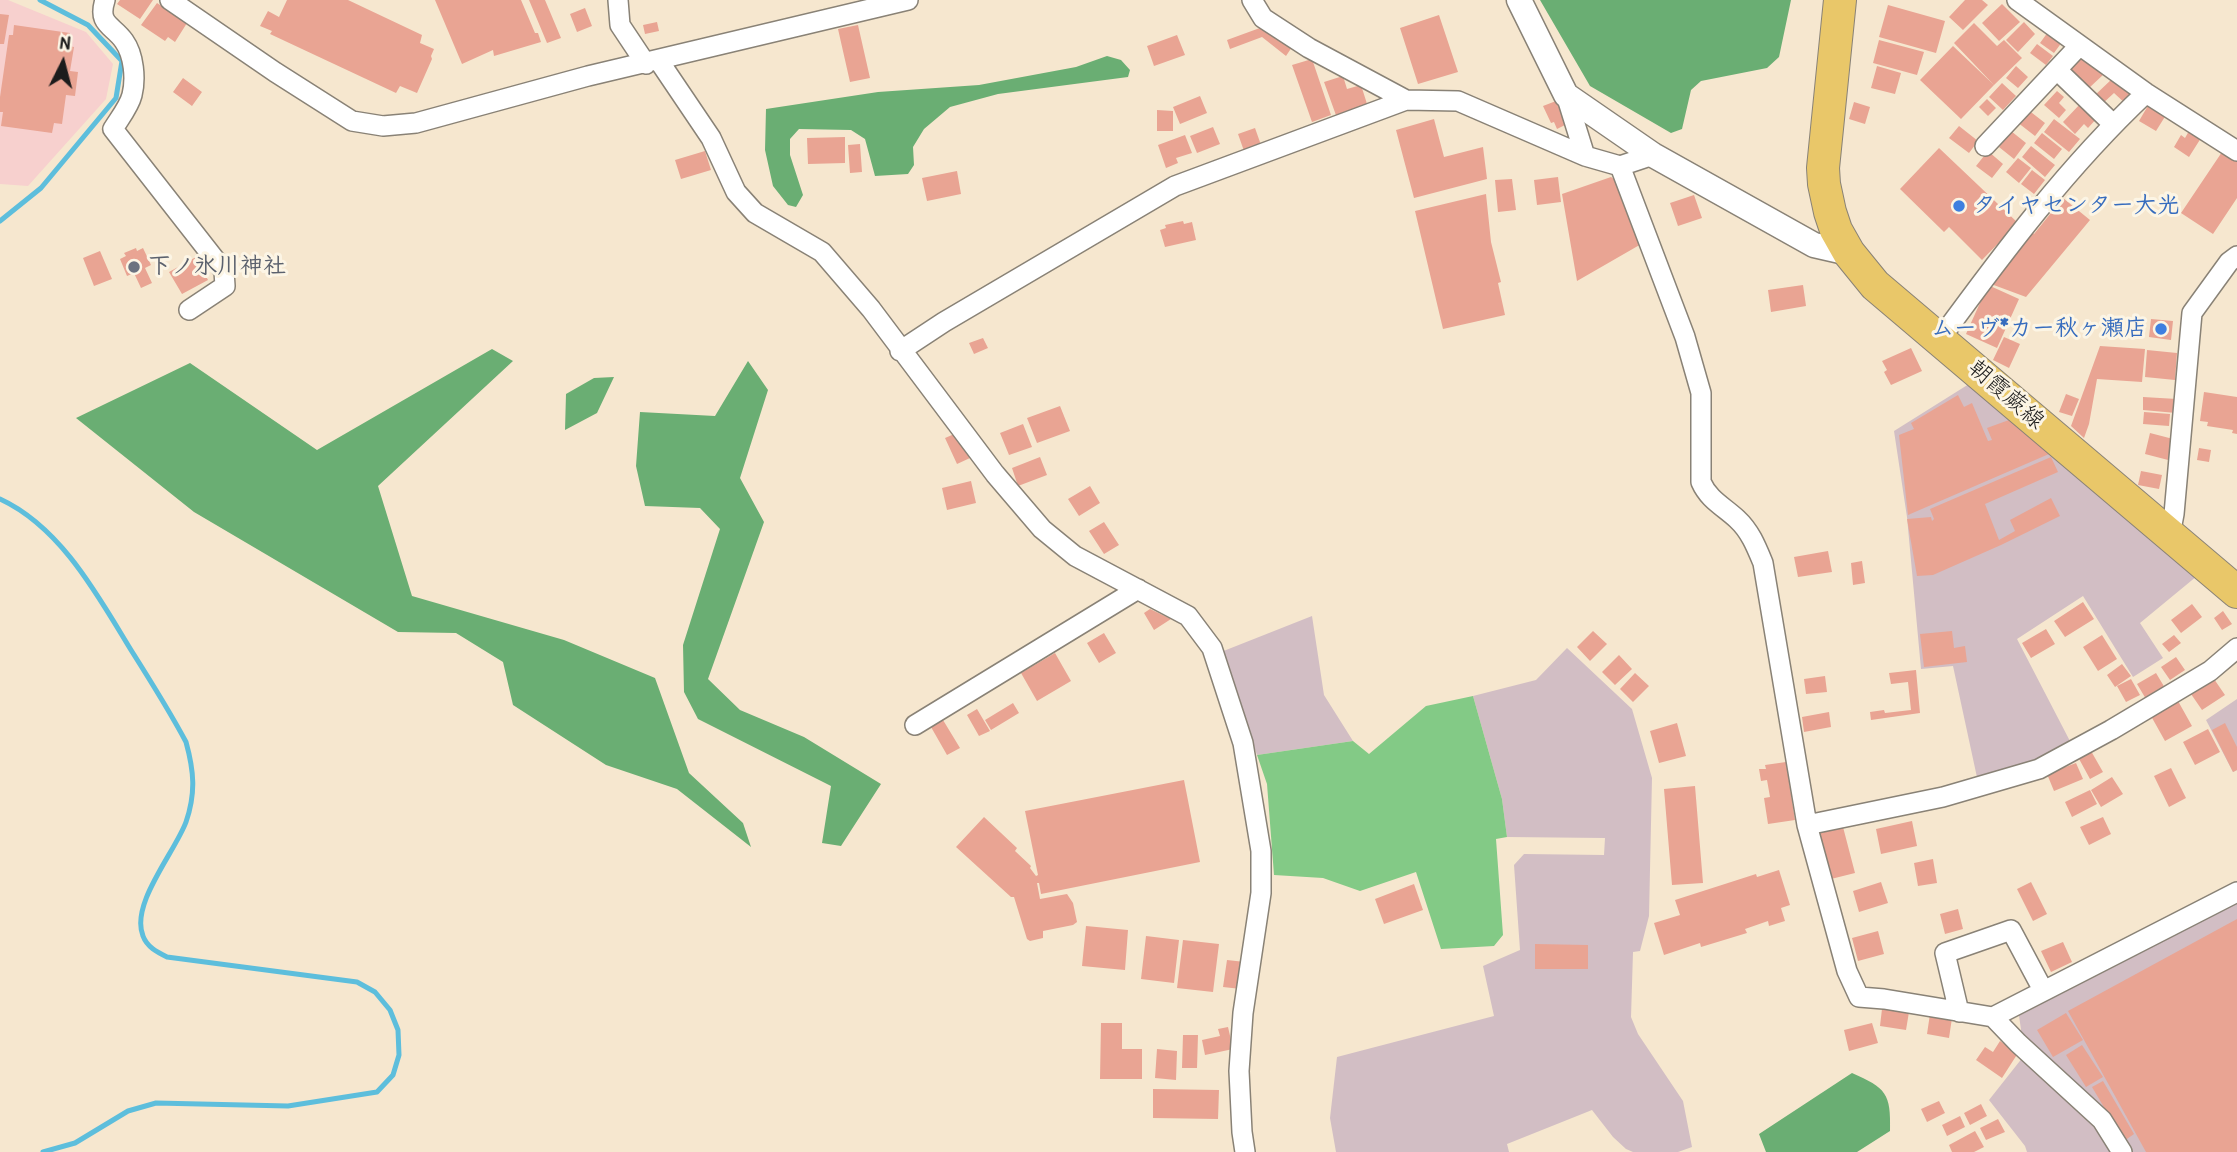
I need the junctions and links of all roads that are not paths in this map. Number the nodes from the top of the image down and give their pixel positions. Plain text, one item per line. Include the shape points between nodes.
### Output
1 (105, 0) edge
2 (170, 0) edge
3 (618, 0) edge
4 (908, 0) edge
5 (1252, 0) edge
6 (1519, 0) edge
7 (1840, 0) edge
8 (2017, 0) edge
9 (2080, 46) junction
10 (653, 62) junction
11 (2057, 70) junction
12 (2146, 93) junction
13 (1566, 95) junction
14 (1406, 100) junction
15 (2113, 124) junction
16 (1985, 146) dead end
17 (2237, 151) edge
18 (1653, 155) junction
19 (1585, 156) junction
20 (1620, 166) junction
21 (1849, 253) junction
22 (2237, 256) edge
23 (189, 310) dead end
24 (1940, 339) junction
25 (901, 351) junction
26 (2170, 535) junction
27 (1138, 589) junction
28 (2237, 592) edge
29 (2237, 648) edge
30 (915, 725) dead end
31 (1807, 824) junction
32 (2237, 892) edge
33 (2043, 990) junction
34 (1958, 1012) junction
35 (1993, 1017) junction
36 (1245, 1152) edge
37 (2122, 1152) edge

1 - 23 street via 104,23 125,42 134,66 132,96 113,130 224,271 225,286
2 - 10 street via 352,121 383,126 416,123
3 - 10 street via 620,25
4 - 10 street
5 - 14 street via 1263,18 1309,48
6 - 13 street
7 - 21 main road, 朝霞蕨線 via 1824,168 1830,212
8 - 9 street
9 - 11 street
9 - 12 street
10 - 25 street via 711,138 736,192 755,213 822,252
11 - 15 street
11 - 16 street
12 - 15 street
12 - 17 street
13 - 18 street
13 - 19 street
14 - 19 street via 1458,101
14 - 25 street via 1175,186 944,321
15 - 24 street
18 - 20 street
18 - 21 street via 1814,245
19 - 20 street
20 - 31 street via 1702,393 1701,482 1707,495 1754,540 1763,563
21 - 24 main road, 朝霞蕨線 via 1875,285
22 - 26 street via 2192,313
24 - 26 main road, 朝霞蕨線
25 - 27 street via 1042,529 1075,556
26 - 28 main road, 朝霞蕨線
27 - 30 street
27 - 36 street via 1188,616 1212,648 1243,743 1261,851 1261,893 1242,1013
29 - 31 street via 2210,671 2039,769 1943,797
31 - 34 street via 1847,971 1859,997
32 - 33 street
33 - 34 street via 2011,930 1945,953
33 - 35 street
34 - 35 street
35 - 37 street via 2102,1120

